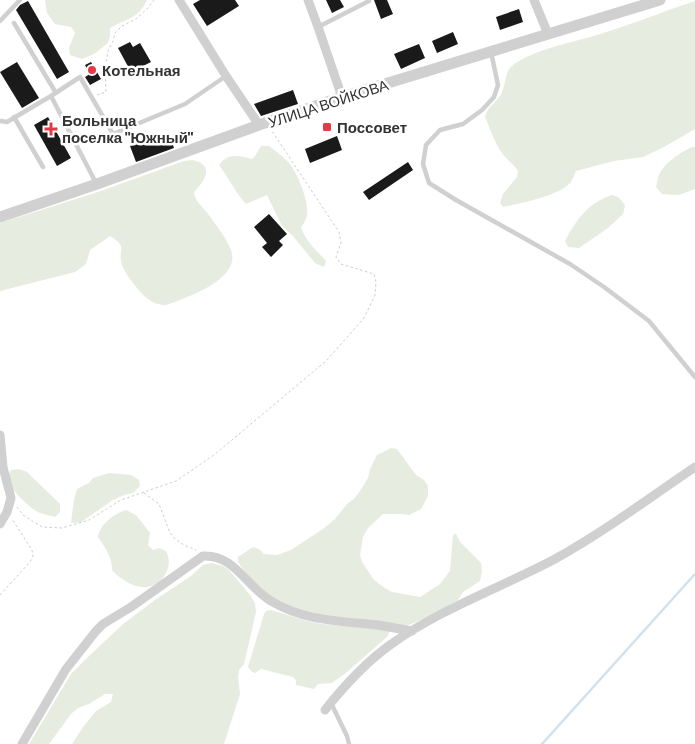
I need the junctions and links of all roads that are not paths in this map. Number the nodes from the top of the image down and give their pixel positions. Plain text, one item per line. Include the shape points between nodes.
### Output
1 (20, 0) edge
2 (179, 0) edge
3 (308, 0) edge
4 (534, 0) edge
5 (660, 0) edge
6 (369, 1) dead end
7 (0, 22) edge
8 (14, 23) dead end
9 (318, 27) junction
10 (548, 34) junction
11 (491, 51) junction
12 (226, 76) junction
13 (56, 93) junction
14 (51, 96) junction
15 (342, 97) junction
16 (14, 117) junction
17 (0, 121) edge
18 (263, 124) junction
19 (43, 167) dead end
20 (97, 184) junction
21 (0, 217) edge
22 (695, 377) edge
23 (0, 434) edge
24 (695, 467) edge
25 (2, 468) edge
26 (0, 524) edge
27 (412, 631) junction
28 (328, 706) joint
29 (22, 744) edge
30 (349, 744) edge

1 - 7 lane
2 - 12 street
3 - 9 street
4 - 10 street
5 - 10 street, УЛИЦА ВОЙКОВА
6 - 9 lane
8 - 13 lane
9 - 15 street
10 - 11 street, УЛИЦА ВОЙКОВА
11 - 15 street, УЛИЦА ВОЙКОВА
11 - 22 lane via 498,84 494,97 464,124 440,130 426,145 424,164 429,183 570,264 641,314
12 - 13 lane via 185,104 113,134 80,77
12 - 18 street
13 - 14 lane
14 - 16 lane
14 - 20 lane
15 - 18 street, УЛИЦА ВОЙКОВА
16 - 17 lane via 7,122
16 - 19 lane
18 - 20 street, УЛИЦА ВОЙКОВА
20 - 21 street, УЛИЦА ВОЙКОВА
23 - 25 street
24 - 27 street via 591,538
25 - 26 street via 11,498
27 - 28 street via 374,658
27 - 29 street via 299,614 269,600 228,562 203,556 96,631 66,669
28 - 30 lane

